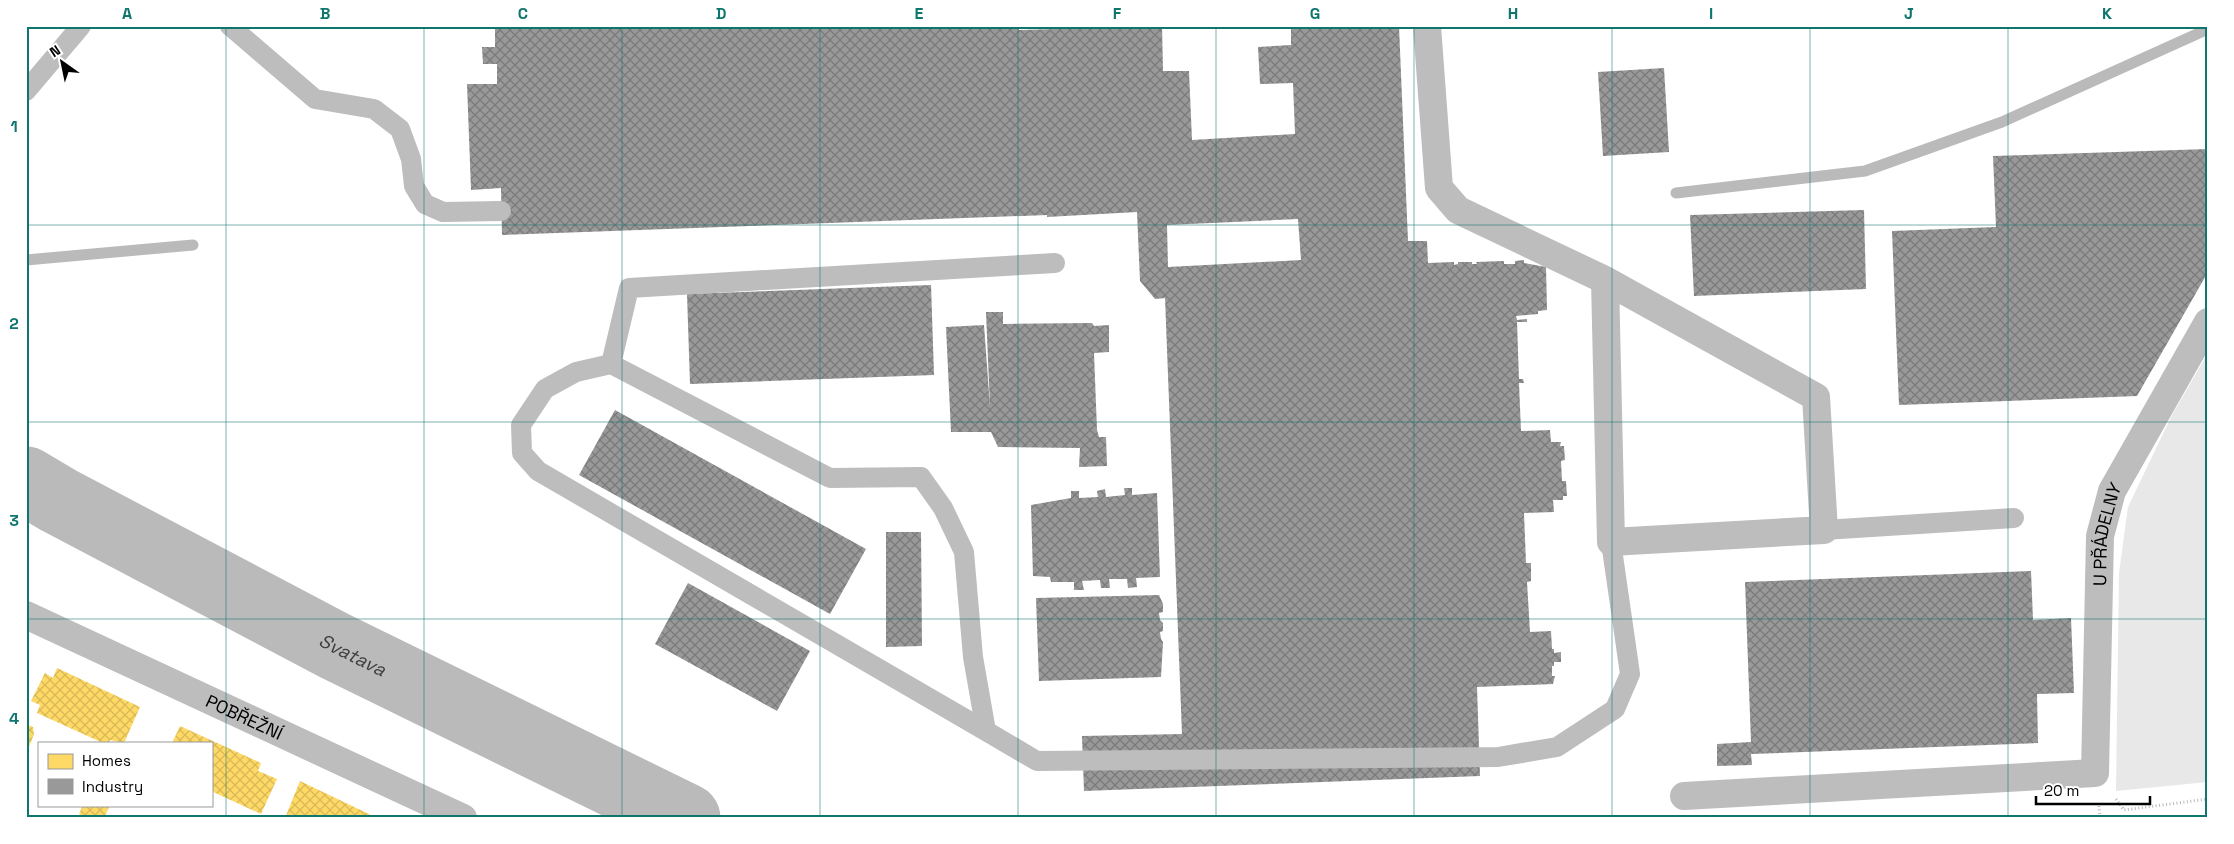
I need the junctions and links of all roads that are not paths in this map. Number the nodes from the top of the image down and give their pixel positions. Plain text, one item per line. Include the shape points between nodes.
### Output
1 (80, 26) edge
2 (230, 26) edge
3 (1427, 26) edge
4 (26, 91) edge
5 (501, 211) dead end
6 (1055, 263) dead end
7 (1605, 280) junction
8 (2208, 322) edge
9 (611, 364) junction
10 (2014, 518) dead end
11 (1824, 530) junction
12 (1612, 542) junction
13 (26, 615) edge
14 (986, 731) junction
15 (1684, 796) dead end
16 (463, 818) edge

1 - 4 lane
2 - 5 lane via 315,99 374,109 400,129 410,159 414,186 425,204 443,212
3 - 7 street via 1439,188 1458,210
6 - 9 lane via 629,288
7 - 11 street via 1816,397
7 - 12 street
8 - 15 street, U PŘÁDELNY via 2112,491 2100,536 2095,773
9 - 14 lane via 830,478 920,477 943,508 964,552 973,657
9 - 14 lane via 576,372 545,389 521,425 522,453 538,471
10 - 11 lane
11 - 12 street
12 - 14 lane via 1630,674 1616,709 1557,747 1498,757 1037,761
13 - 16 street, POBŘEŽNÍ

